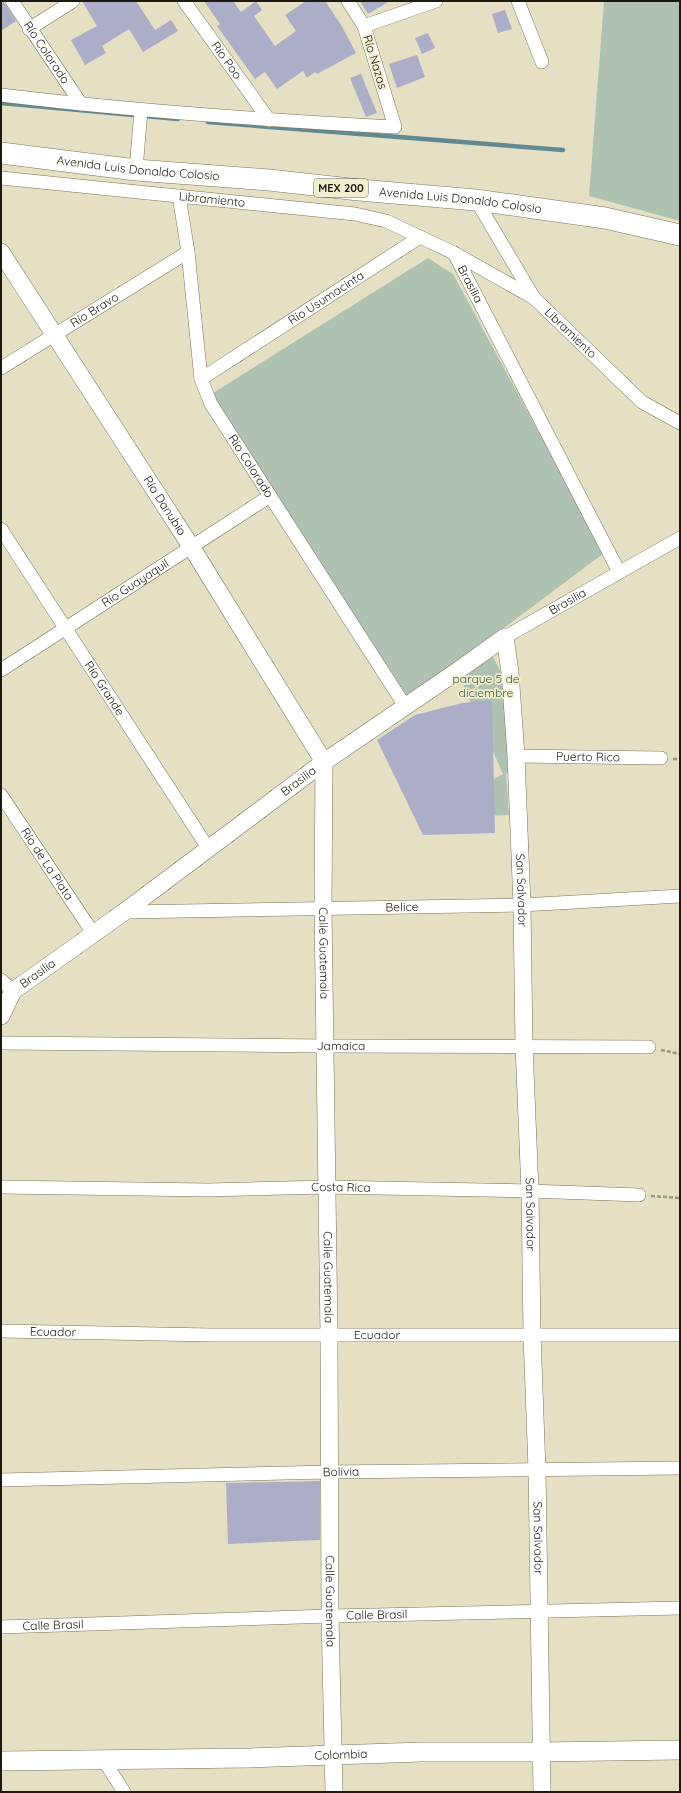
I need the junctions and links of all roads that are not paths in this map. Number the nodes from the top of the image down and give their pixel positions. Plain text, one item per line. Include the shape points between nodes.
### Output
1 (12, 1) edge
2 (73, 1) edge
3 (184, 1) edge
4 (348, 1) edge
5 (436, 1) edge
6 (518, 1) edge
7 (364, 26) junction
8 (29, 28) junction
9 (542, 62) dead end
10 (1, 95) edge
11 (81, 104) junction
12 (141, 112) junction
13 (269, 120) junction
14 (1, 154) edge
15 (136, 170) junction
16 (1, 178) edge
17 (179, 196) junction
18 (476, 200) junction
19 (680, 235) edge
20 (420, 237) junction
21 (1, 252) edge
22 (188, 252) junction
23 (454, 253) junction
24 (534, 298) junction
25 (54, 335) junction
26 (1, 368) edge
27 (201, 379) junction
28 (678, 420) edge
29 (270, 496) junction
30 (1, 529) edge
31 (680, 538) edge
32 (192, 548) junction
33 (619, 572) junction
34 (65, 629) junction
35 (505, 637) junction
36 (1, 670) edge
37 (405, 706) junction
38 (516, 756) junction
39 (661, 758) dead end
40 (324, 762) junction
41 (1, 795) edge
42 (208, 848) junction
43 (680, 896) edge
44 (522, 905) junction
45 (323, 909) junction
46 (124, 912) junction
47 (93, 933) junction
48 (7, 985) edge
49 (1, 1016) edge
50 (1, 1043) edge
51 (324, 1046) junction
52 (524, 1046) junction
53 (649, 1047) road end
54 (1, 1187) edge
55 (326, 1187) junction
56 (530, 1191) junction
57 (639, 1195) road end
58 (1, 1331) edge
59 (330, 1335) junction
60 (532, 1335) junction
61 (680, 1335) edge
62 (680, 1468) edge
63 (537, 1470) junction
64 (329, 1472) junction
65 (1, 1480) edge
66 (680, 1608) edge
67 (539, 1612) junction
68 (330, 1616) junction
69 (1, 1627) edge
70 (680, 1750) edge
71 (541, 1752) junction
72 (333, 1754) junction
73 (103, 1759) junction
74 (1, 1761) edge
75 (124, 1792) edge
76 (334, 1792) edge
77 (542, 1792) edge

1 - 8 street, Río Colorado
2 - 8 street
3 - 13 street, Río Poo
4 - 7 street, Río Nazas
5 - 7 street
6 - 9 street
7 - 13 street, Río Nazas via 395,127
8 - 11 street, Río Colorado
10 - 11 street
11 - 12 street
12 - 13 street
12 - 15 street
14 - 15 main road, Avenida Luis Donaldo Colosio / MEX 200
15 - 18 main road, Avenida Luis Donaldo Colosio / MEX 200
16 - 17 street, Libramiento
17 - 20 street, Libramiento via 355,214 386,222
17 - 22 street, Río Colorado
18 - 19 main road, Avenida Luis Donaldo Colosio / MEX 200 via 605,218
18 - 24 street
20 - 23 street
20 - 27 street, Río Usumacinta
21 - 25 street, Río Danubio
22 - 25 street, Río Bravo
22 - 27 street, Río Colorado
23 - 24 street, Libramiento
23 - 33 street, Brasilia
24 - 28 street, Libramiento via 642,402
25 - 26 street, Río Bravo
25 - 32 street, Río Danubio
27 - 29 street, Río Colorado via 211,404
29 - 32 street, Río Guayaquil
29 - 37 street, Río Colorado
30 - 34 street, Río Grande
31 - 33 street, Brasilia
32 - 34 street, Río Guayaquil
32 - 40 street, Río Danubio
33 - 35 street, Brasilia
34 - 36 street, Río Guayaquil
34 - 42 street, Río Grande
35 - 37 street, Brasilia
35 - 38 street, San Salvador
37 - 40 street, Brasilia
38 - 39 street, Puerto Rico
38 - 44 street, San Salvador
40 - 42 street, Brasilia
40 - 45 street, Calle Guatemala
41 - 47 street, Río de La Plata
42 - 46 street, Brasilia
43 - 44 street, Belice
44 - 45 street, Belice
44 - 52 street, San Salvador
45 - 46 street, Belice
45 - 51 street, Calle Guatemala
46 - 47 street, Brasilia
47 - 48 street, Brasilia
48 - 49 street, Brasilia
50 - 51 street, Jamaica
51 - 52 street, Jamaica
51 - 55 street, Calle Guatemala
52 - 53 street, Jamaica
52 - 56 street, San Salvador
54 - 55 street, Costa Rica via 208,1190
55 - 56 street, Costa Rica
55 - 59 street, Calle Guatemala
56 - 57 street, Costa Rica
56 - 60 street, San Salvador
58 - 59 street, Ecuador
59 - 60 street, Ecuador
59 - 64 street, Calle Guatemala
60 - 61 street, Ecuador
60 - 63 street, San Salvador
62 - 63 street, Bolivia
63 - 64 street, Bolivia
63 - 67 street, San Salvador
64 - 65 street, Bolivia
64 - 68 street, Calle Guatemala
66 - 67 street, Calle Brasil
67 - 68 street, Calle Brasil
67 - 71 street, San Salvador
68 - 69 street, Calle Brasil
68 - 72 street, Calle Guatemala
70 - 71 main road, Colombia
71 - 72 main road, Colombia
71 - 77 street, San Salvador
72 - 73 main road, Colombia via 249,1758
72 - 76 street, Calle Guatemala
73 - 74 main road, Colombia
73 - 75 street

